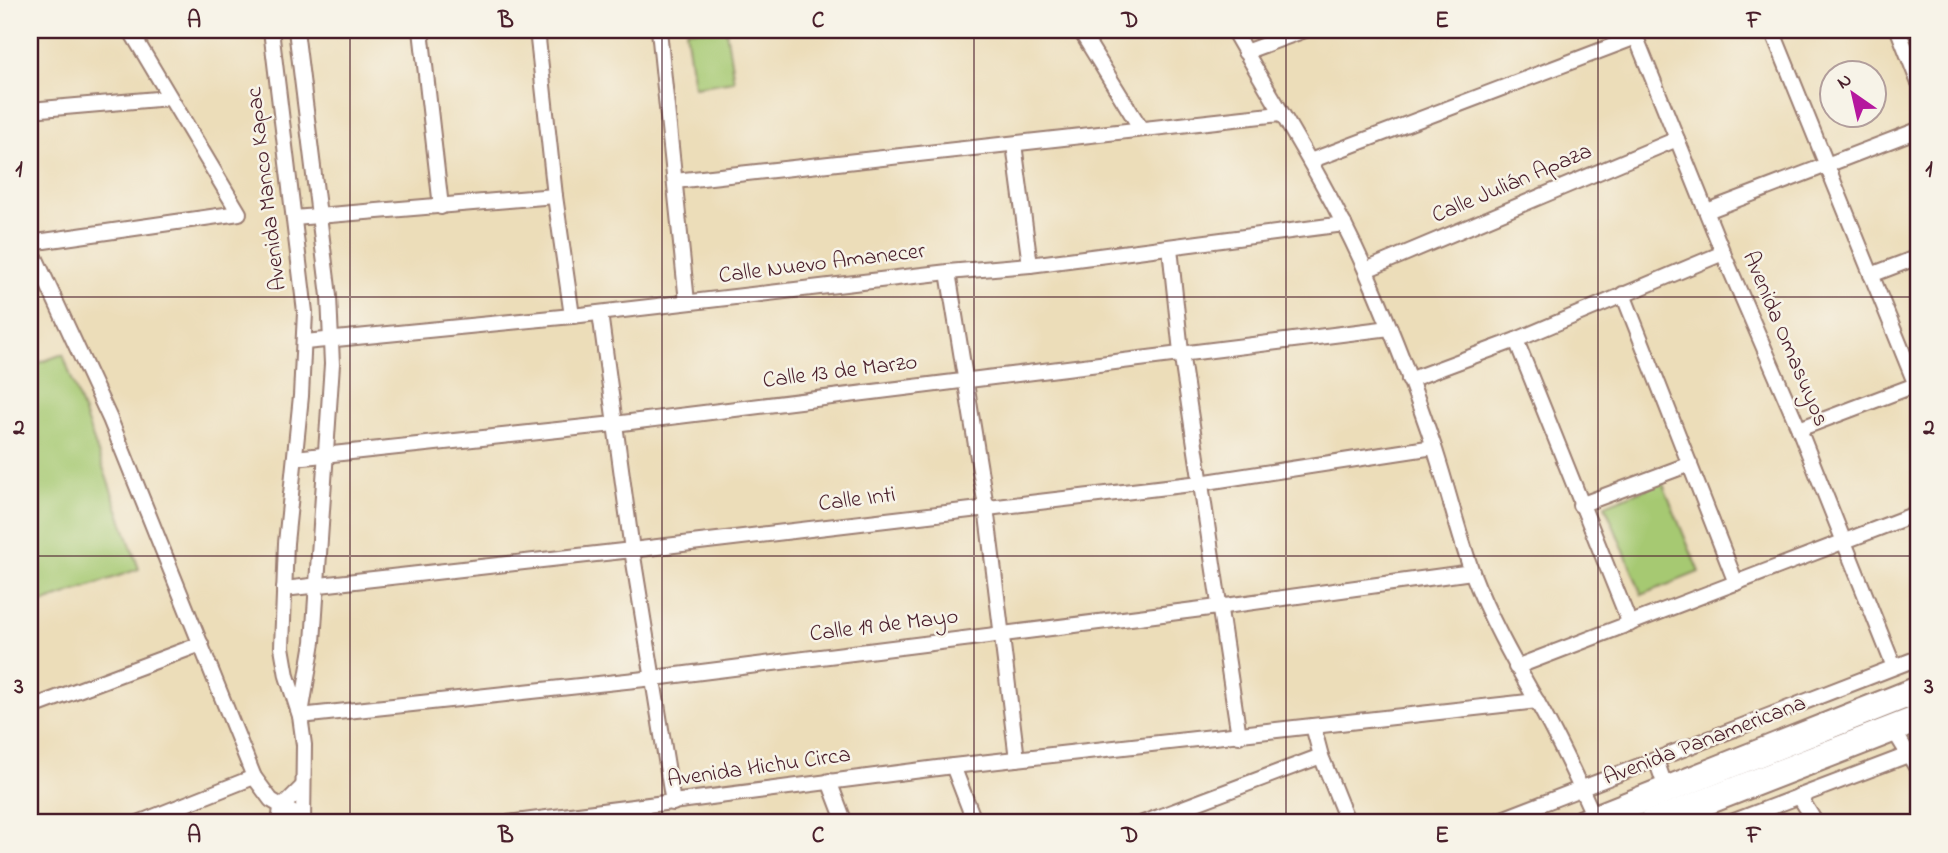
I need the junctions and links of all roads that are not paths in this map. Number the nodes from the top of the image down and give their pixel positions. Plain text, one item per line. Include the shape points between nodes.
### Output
1 (130, 30) edge
2 (271, 30) edge
3 (296, 30) edge
4 (421, 30) edge
5 (537, 30) edge
6 (659, 30) edge
7 (1080, 30) edge
8 (1233, 30) edge
9 (1305, 30) edge
10 (1772, 30) edge
11 (1898, 30) edge
12 (1635, 33) edge
13 (1245, 52) junction
14 (1918, 81) edge
15 (169, 98) junction
16 (30, 110) edge
17 (1280, 114) junction
18 (1141, 129) junction
19 (1918, 130) edge
20 (1677, 139) junction
21 (1014, 144) junction
22 (1310, 161) junction
23 (1827, 164) junction
24 (675, 181) junction
25 (555, 196) junction
26 (441, 207) junction
27 (1707, 211) junction
28 (319, 216) junction
29 (294, 218) junction
30 (1344, 224) junction
31 (30, 244) edge
32 (1170, 248) junction
33 (1723, 253) junction
34 (1918, 257) edge
35 (1030, 265) junction
36 (1366, 270) junction
37 (948, 272) junction
38 (1871, 275) junction
39 (1623, 294) junction
40 (687, 302) junction
41 (600, 313) junction
42 (572, 316) junction
43 (1390, 328) junction
44 (331, 340) junction
45 (1516, 340) junction
46 (305, 342) junction
47 (1181, 352) junction
48 (966, 379) junction
49 (1409, 380) junction
50 (1917, 385) edge
51 (614, 424) junction
52 (1799, 429) junction
53 (1434, 447) junction
54 (325, 454) junction
55 (295, 457) junction
56 (1690, 464) junction
57 (1200, 483) junction
58 (1580, 505) junction
59 (986, 507) junction
60 (1918, 513) edge
61 (1844, 541) junction
62 (632, 550) junction
63 (1472, 572) junction
64 (1736, 583) junction
65 (316, 585) junction
66 (284, 589) junction
67 (1218, 607) junction
68 (1630, 624) junction
69 (1002, 634) junction
70 (201, 643) junction
71 (1918, 658) edge
72 (1516, 667) junction
73 (1894, 667) junction
74 (654, 678) junction
75 (1918, 690) edge
76 (1537, 701) junction
77 (30, 708) edge
78 (300, 716) junction
79 (1918, 719) edge
80 (1313, 726) junction
81 (1893, 729) junction
82 (1239, 736) junction
83 (1908, 755) junction
84 (1321, 756) junction
85 (1017, 759) junction
86 (1656, 760) junction
87 (953, 765) junction
88 (1918, 770) edge
89 (254, 777) junction
90 (829, 781) junction
91 (303, 786) junction
92 (1581, 788) junction
93 (1799, 796) junction
94 (673, 803) junction
95 (281, 808) junction
96 (1674, 809) edge
97 (303, 821) edge
98 (542, 821) edge
99 (1589, 821) edge
100 (138, 823) edge
101 (279, 823) edge
102 (508, 823) edge
103 (845, 823) edge
104 (975, 823) edge
105 (1143, 823) edge
106 (1348, 823) edge
107 (1492, 823) edge
108 (1651, 823) edge
109 (1729, 823) edge
110 (1816, 823) edge

1 - 15 street
2 - 29 street, Avenida Manco Kapac
3 - 28 street
4 - 26 street
5 - 25 street
6 - 24 street
7 - 18 street
8 - 13 street
9 - 13 street
10 - 23 street
11 - 14 street
12 - 20 street, Avenida Omasuyos
12 - 22 street
13 - 17 street
15 - 16 street
15 - 31 street via 239,213
17 - 18 street
17 - 22 street
18 - 21 street
19 - 23 street
20 - 27 street, Avenida Omasuyos
20 - 36 street, Calle Julián Apaza
21 - 24 street
21 - 35 street
22 - 30 street
23 - 27 street
23 - 38 street
24 - 40 street
25 - 26 street
25 - 42 street
26 - 28 street
27 - 33 street, Avenida Omasuyos
28 - 29 street
28 - 44 street
29 - 46 street, Avenida Manco Kapac
30 - 32 street, Calle Nuevo Amanecer
30 - 36 street
31 - 70 street via 110,419
32 - 35 street, Calle Nuevo Amanecer
32 - 47 street
33 - 39 street
33 - 52 street, Avenida Omasuyos
34 - 38 street
35 - 37 street, Calle Nuevo Amanecer
36 - 43 street
37 - 40 street, Calle Nuevo Amanecer
37 - 48 street
38 - 50 street
39 - 45 street
39 - 56 street
40 - 41 street, Calle Nuevo Amanecer
41 - 42 street, Calle Nuevo Amanecer
41 - 51 street
42 - 44 street, Calle Nuevo Amanecer
43 - 47 street, Calle 13 de Marzo
43 - 49 street
44 - 46 street, Calle Nuevo Amanecer
44 - 54 street
45 - 49 street
45 - 58 street
46 - 55 street, Avenida Manco Kapac
47 - 48 street, Calle 13 de Marzo
47 - 57 street
48 - 51 street, Calle 13 de Marzo
48 - 59 street
49 - 53 street
50 - 52 street
51 - 54 street, Calle 13 de Marzo
51 - 62 street
52 - 61 street, Avenida Omasuyos
53 - 57 street, Calle Inti
53 - 63 street
54 - 55 street, Calle 13 de Marzo
54 - 65 street
55 - 66 street, Avenida Manco Kapac
56 - 58 street
56 - 64 street
57 - 59 street, Calle Inti
57 - 67 street
58 - 68 street
59 - 62 street, Calle Inti
59 - 69 street
60 - 61 street
61 - 64 street
61 - 73 street, Avenida Omasuyos
62 - 65 street, Calle Inti
62 - 74 street
63 - 67 street, Calle 19 de Mayo
63 - 72 street
64 - 68 street
65 - 66 street, Calle Inti
65 - 78 street via 313,642
66 - 78 street, Avenida Manco Kapac via 282,647
67 - 69 street, Calle 19 de Mayo
67 - 82 street
68 - 72 street
69 - 74 street, Calle 19 de Mayo
69 - 85 street
70 - 77 street
70 - 89 street
71 - 73 street, Avenida Panamericana
72 - 76 street
73 - 86 street, Avenida Panamericana
74 - 78 street, Calle 19 de Mayo
74 - 94 street
75 - 96 highway, Avenida Panamericana
76 - 80 street, Avenida Hichu Circa
76 - 92 street
78 - 91 street
79 - 81 highway, Avenida Panamericana
80 - 82 street, Avenida Hichu Circa
80 - 84 street
81 - 83 street
81 - 96 highway, Avenida Panamericana
82 - 85 street, Avenida Hichu Circa
83 - 88 street
83 - 93 street
84 - 105 street
84 - 106 street
85 - 87 street, Avenida Hichu Circa
86 - 92 street, Avenida Panamericana
86 - 96 street
87 - 90 street, Avenida Hichu Circa
87 - 104 street
89 - 95 street
89 - 100 street
90 - 94 street, Avenida Hichu Circa
90 - 103 street
91 - 95 street
91 - 97 street
92 - 99 street
92 - 107 street, Avenida Panamericana
93 - 109 street
93 - 110 street
94 - 98 street, Avenida Hichu Circa
95 - 97 street
95 - 101 street
96 - 99 highway, Avenida Panamericana
96 - 108 highway, Avenida Panamericana
98 - 102 street, Avenida Hichu Circa

